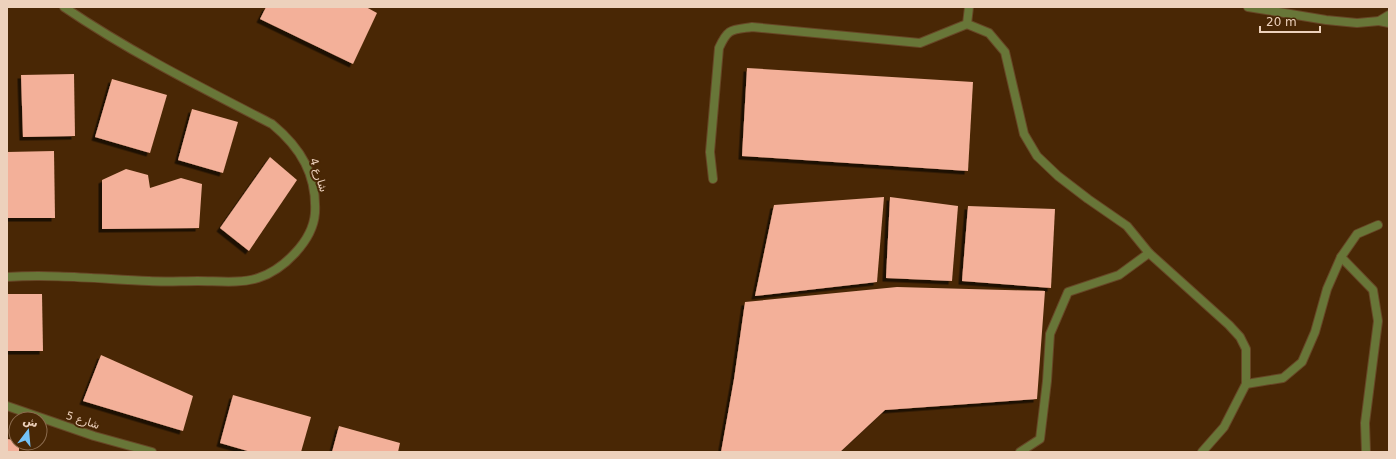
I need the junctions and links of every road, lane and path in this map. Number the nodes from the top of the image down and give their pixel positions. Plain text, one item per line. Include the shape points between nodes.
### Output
1 (64, 7) edge
2 (970, 7) edge
3 (1253, 8) edge
4 (1389, 15) edge
5 (1379, 21) junction
6 (1389, 22) edge
7 (967, 24) junction
8 (713, 179) dead end
9 (1378, 225) dead end
10 (1149, 253) junction
11 (1341, 257) junction
12 (7, 277) edge
13 (1246, 384) junction
14 (7, 406) edge
15 (152, 452) edge
16 (1020, 452) edge
17 (1202, 452) edge
18 (1366, 452) edge

1 - 12 street, شارع 4 via 153,61 272,124 298,150 307,168 315,199 315,217 310,231 296,253 281,266 258,278 242,281 150,282 72,276
2 - 7 street
3 - 5 street via 1326,20 1357,23
4 - 5 street
5 - 6 street
7 - 8 street via 920,43 752,27 734,30 725,35 719,48 710,152
7 - 10 street via 989,33 1005,52 1024,134 1037,156 1070,185 1127,226
9 - 11 street via 1357,234
10 - 13 street via 1240,337 1246,349
10 - 16 street via 1119,276 1068,292 1050,334 1040,439
11 - 13 street via 1302,362 1283,378
11 - 18 street via 1373,290 1378,321 1365,423
13 - 17 street via 1224,427
14 - 15 street, شارع 5 via 94,436

